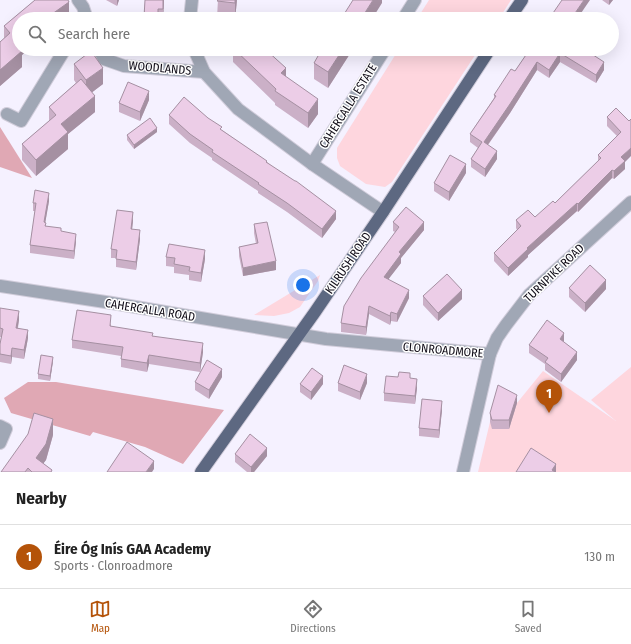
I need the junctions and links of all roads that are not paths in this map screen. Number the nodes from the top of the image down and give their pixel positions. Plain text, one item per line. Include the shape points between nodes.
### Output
1 (78, 0) edge
2 (192, 0) edge
3 (415, 0) edge
4 (522, 0) edge
5 (85, 12) edge
6 (191, 12) edge
7 (407, 12) edge
8 (514, 12) edge
9 (61, 56) edge
10 (102, 56) edge
11 (197, 56) edge
12 (380, 56) edge
13 (485, 56) edge
14 (204, 72) junction
15 (7, 114) dead end
16 (312, 164) junction
17 (631, 202) edge
18 (383, 212) junction
19 (0, 286) edge
20 (299, 335) junction
21 (490, 354) junction
22 (0, 426) edge
23 (0, 443) edge
24 (201, 472) edge
25 (462, 472) edge

1 - 5 street
2 - 6 street
3 - 7 street
4 - 8 main road
9 - 15 street via 21,121
10 - 14 street, WOODLANDS via 104,59 124,66
11 - 14 street
12 - 16 street, CAHERCALLA ESTATE
13 - 18 main road, KILRUSH ROAD
14 - 16 street via 238,109
16 - 18 street
17 - 21 street, TURNPIKE ROAD via 529,295 502,332
18 - 20 main road, KILRUSH ROAD
19 - 20 street, CAHERCALLA ROAD
20 - 21 street, CLONROADMORE
20 - 24 main road, KILRUSH ROAD
21 - 25 street, CLONROADMORE
22 - 23 street via 6,429

